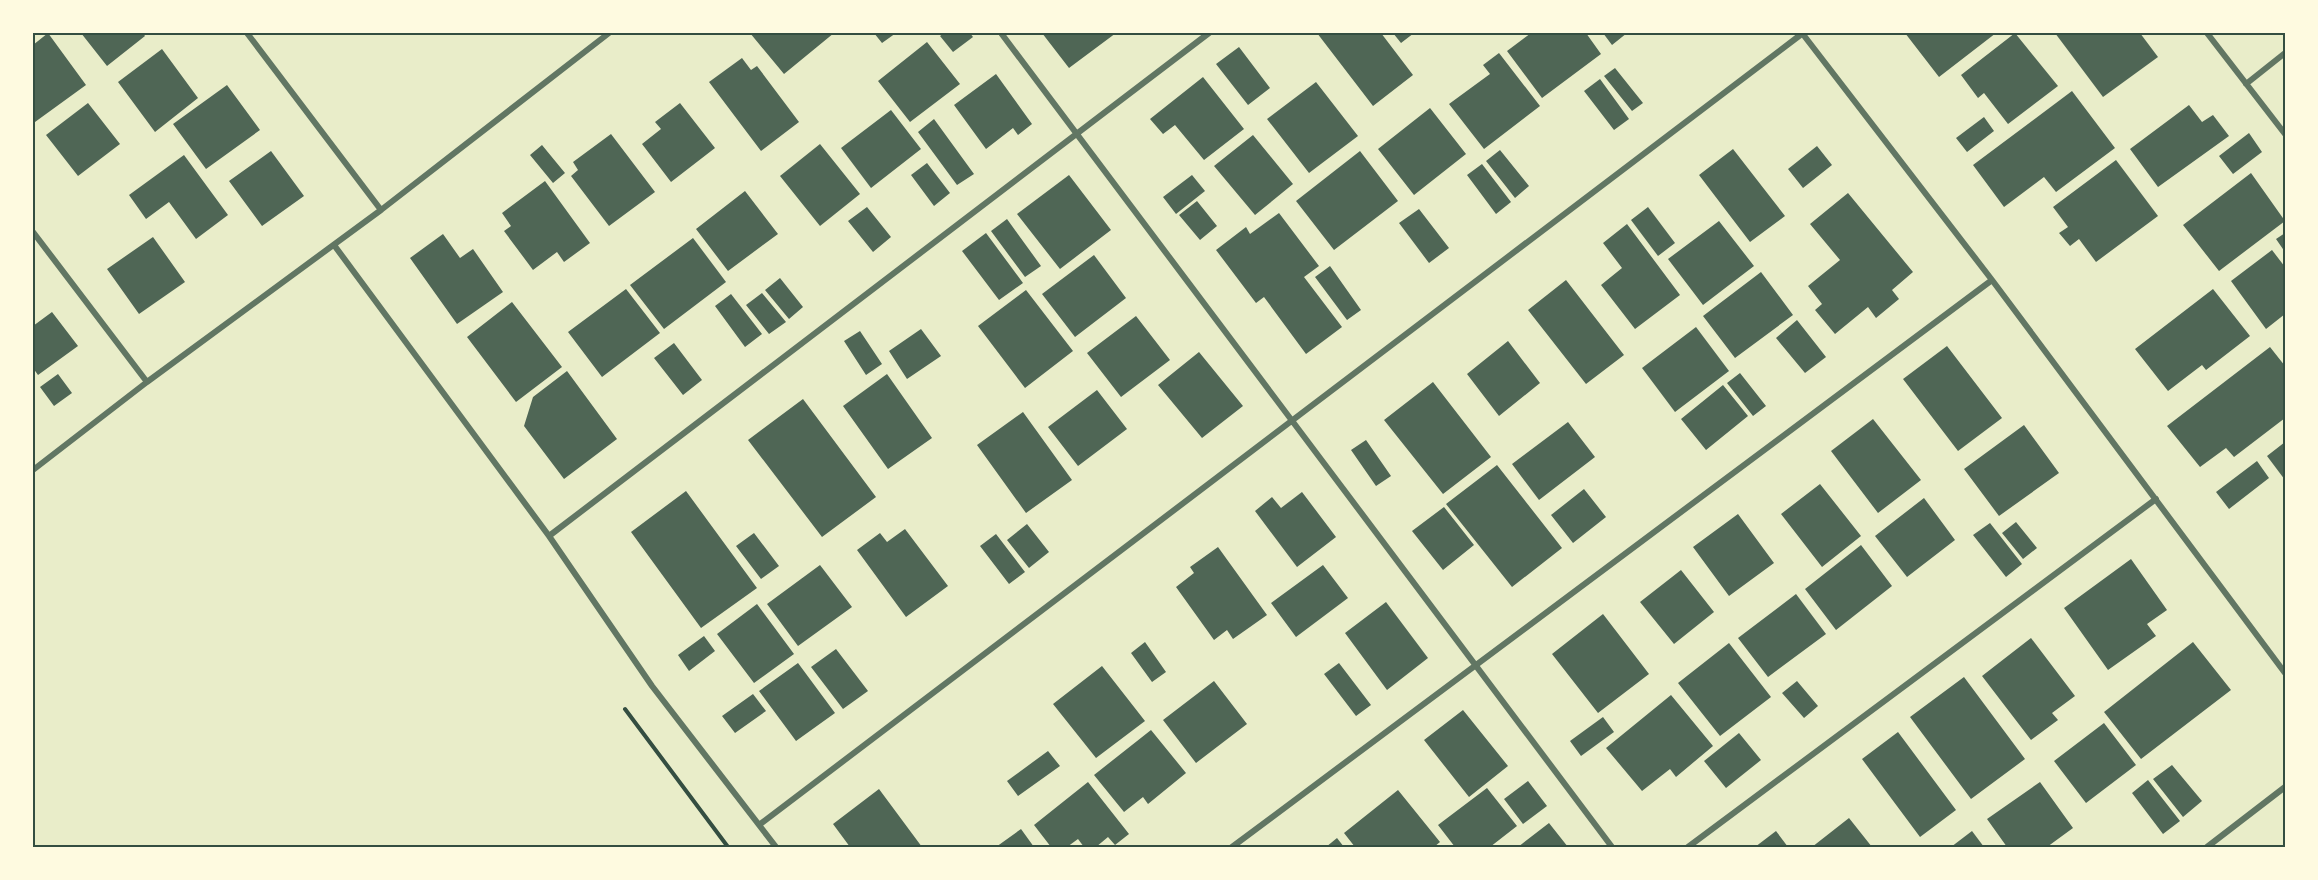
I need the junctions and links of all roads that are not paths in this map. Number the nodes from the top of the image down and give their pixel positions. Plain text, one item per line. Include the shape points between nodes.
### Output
1 (247, 33) edge
2 (609, 33) edge
3 (1001, 33) edge
4 (1209, 33) edge
5 (1803, 33) edge
6 (2207, 33) edge
7 (2285, 53) edge
8 (2246, 84) junction
9 (1078, 133) junction
10 (2285, 134) edge
11 (381, 210) junction
12 (33, 232) edge
13 (334, 245) junction
14 (1992, 280) junction
15 (147, 382) junction
16 (1293, 421) junction
17 (33, 470) edge
18 (2156, 499) junction
19 (549, 536) junction
20 (1477, 665) junction
21 (2285, 673) edge
22 (2285, 786) edge
23 (759, 825) junction
24 (776, 847) edge
25 (1232, 847) edge
26 (1612, 847) edge
27 (1688, 847) edge
28 (2207, 847) edge

1 - 11 street
2 - 11 street
3 - 9 street
4 - 9 street
5 - 14 street
5 - 16 street
6 - 8 street
7 - 8 street
8 - 10 street
9 - 16 street
9 - 19 street
11 - 13 street
12 - 15 street
13 - 15 street
13 - 19 street
14 - 18 street
14 - 20 street
15 - 17 street
16 - 20 street
16 - 23 street
18 - 21 street
18 - 27 street
19 - 23 street via 652,686
20 - 25 street
20 - 26 street
22 - 28 street
23 - 24 street

